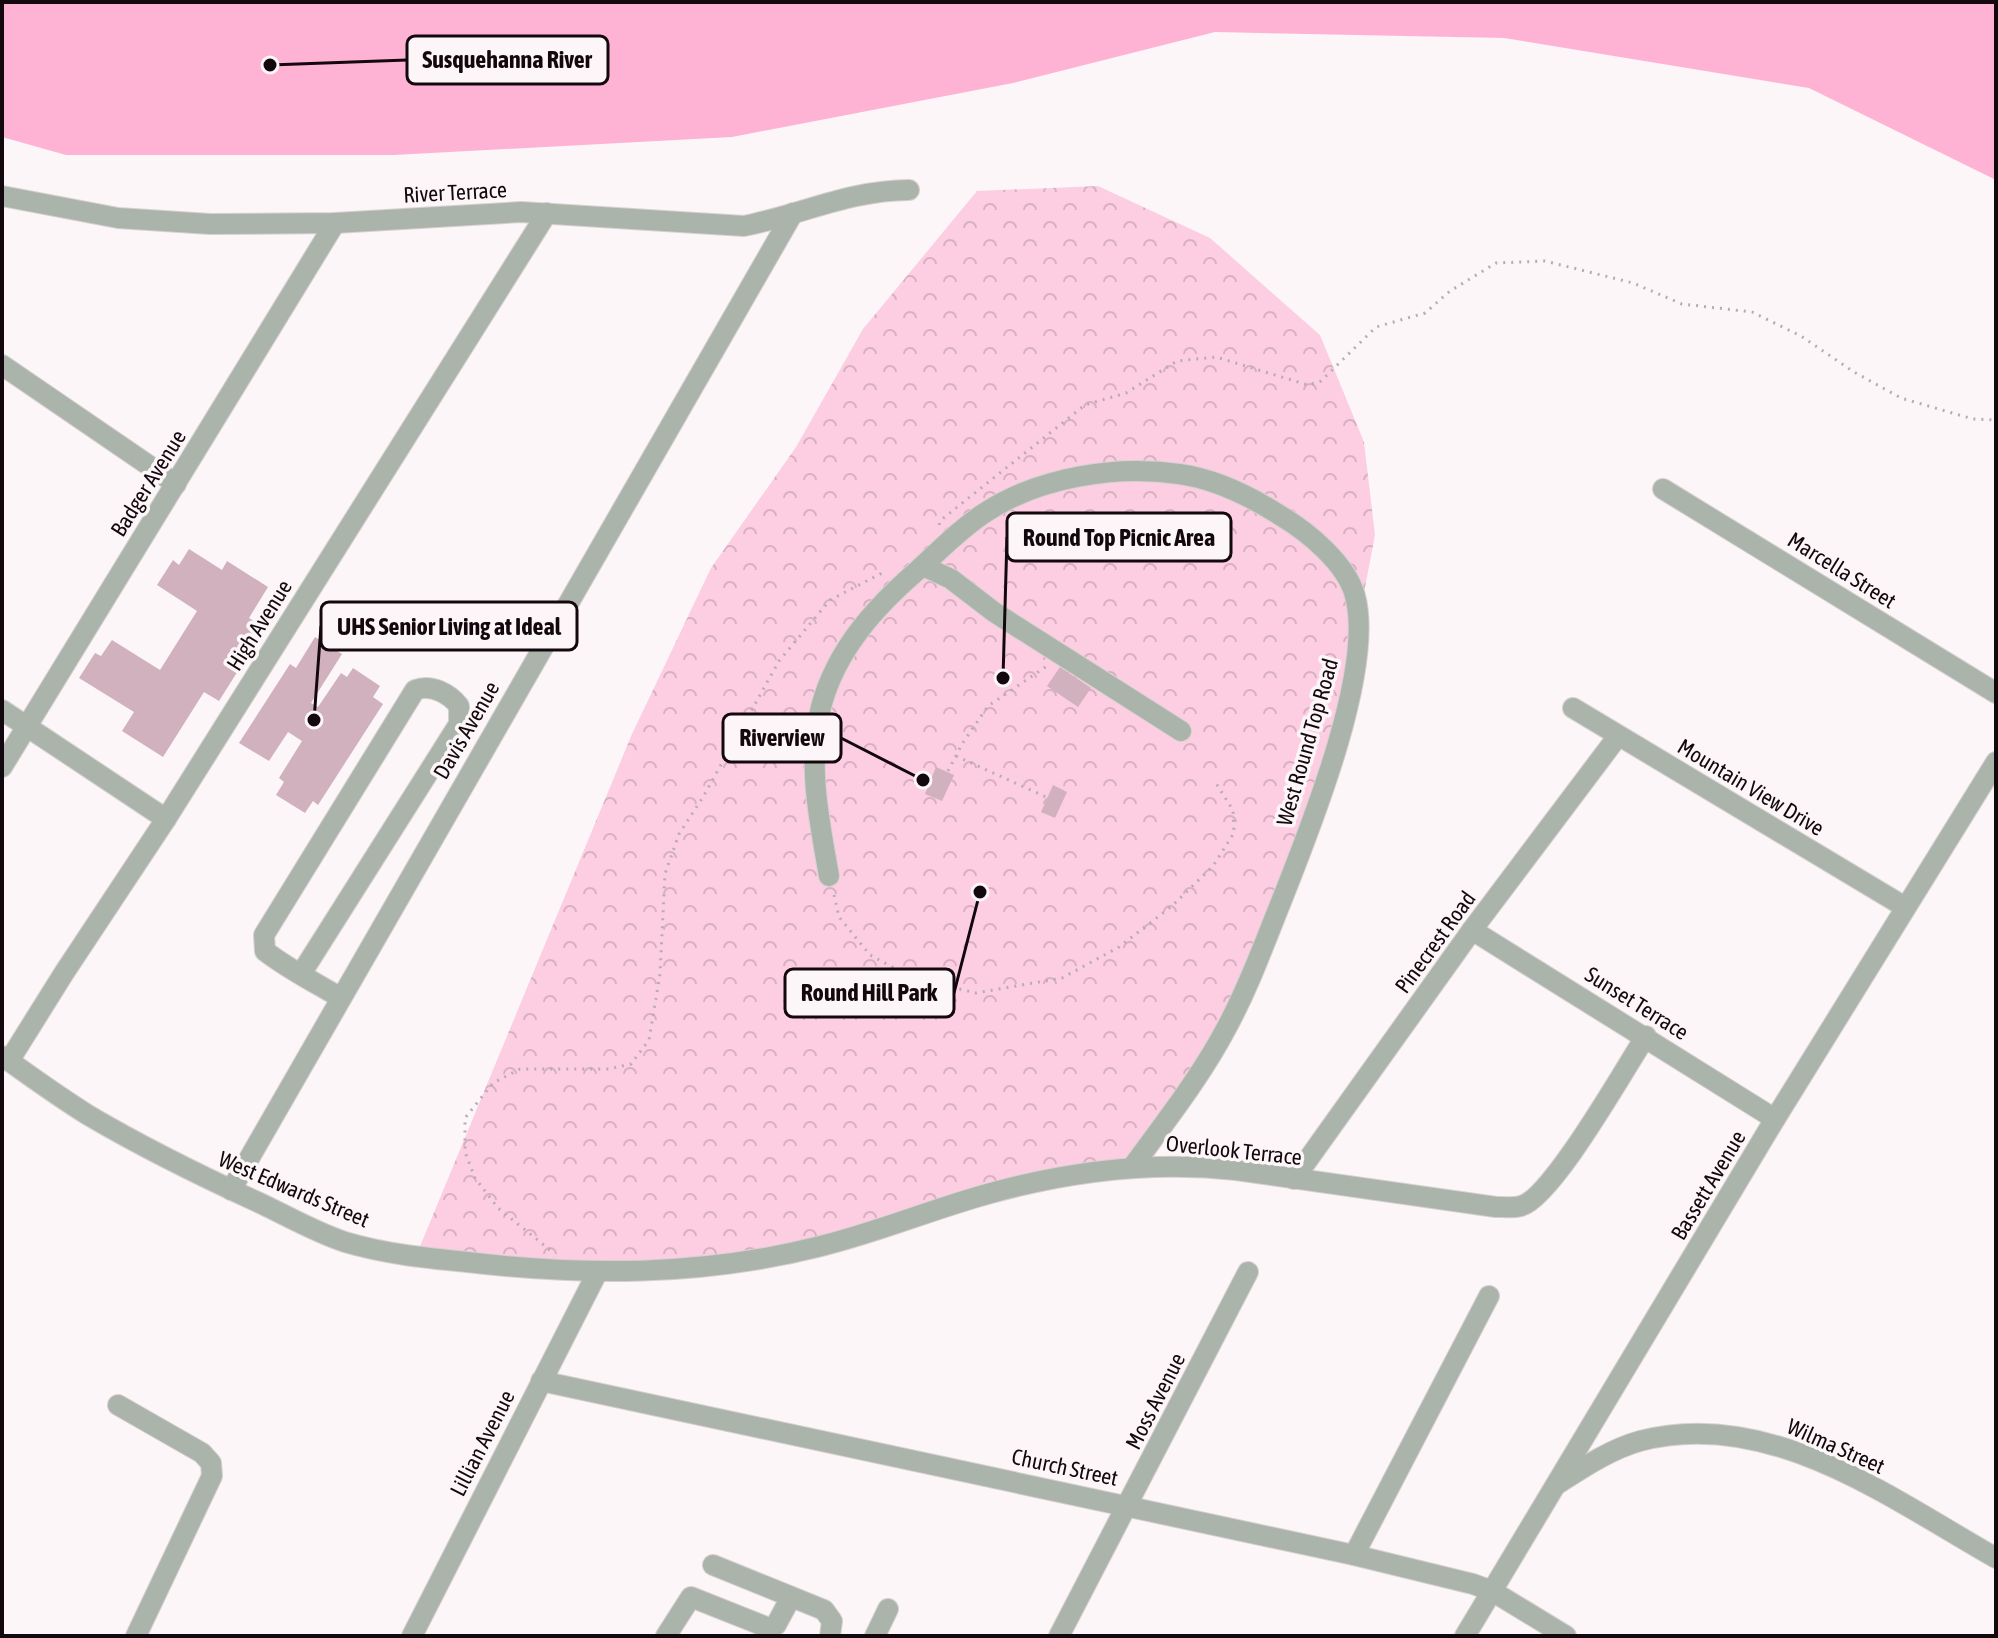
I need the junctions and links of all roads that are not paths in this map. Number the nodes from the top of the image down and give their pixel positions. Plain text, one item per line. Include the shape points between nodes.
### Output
1 (909, 190) dead end
2 (2, 196) edge
3 (547, 213) junction
4 (793, 213) junction
5 (335, 223) junction
6 (2, 365) edge
7 (176, 484) junction
8 (1663, 489) dead end
9 (916, 572) junction
10 (1996, 693) edge
11 (1573, 708) dead end
12 (2, 710) edge
13 (26, 727) junction
14 (1181, 731) dead end
15 (1618, 736) junction
16 (1996, 762) edge
17 (2, 767) edge
18 (166, 819) junction
19 (829, 876) road end
20 (1905, 907) junction
21 (1472, 930) junction
22 (301, 974) junction
23 (341, 998) junction
24 (1646, 1036) junction
25 (6, 1059) edge
26 (1775, 1119) junction
27 (1133, 1166) junction
28 (1294, 1179) junction
29 (231, 1190) junction
30 (1248, 1272) dead end
31 (597, 1273) junction
32 (1489, 1296) dead end
33 (541, 1381) junction
34 (118, 1405) dead end
35 (1555, 1485) junction
36 (1128, 1505) junction
37 (1354, 1555) junction
38 (1996, 1558) edge
39 (713, 1565) dead end
40 (1492, 1591) junction
41 (791, 1597) junction
42 (888, 1609) dead end
43 (136, 1636) edge
44 (412, 1636) edge
45 (666, 1636) edge
46 (830, 1636) edge
47 (875, 1636) edge
48 (1059, 1636) edge
49 (1465, 1636) edge
50 (1566, 1636) edge

1 - 4 street, River Terrace via 879,190
2 - 5 street, River Terrace via 118,218 259,226
3 - 4 street, River Terrace via 744,226
3 - 5 street, River Terrace
3 - 18 street, High Avenue
4 - 23 street, Davis Avenue
5 - 7 street, Badger Avenue
6 - 7 street
7 - 13 street, Badger Avenue
8 - 10 street, Marcella Street
9 - 14 street via 951,579
9 - 19 street, West Round Top Road via 860,628 838,662 821,706 814,797
9 - 27 street, West Round Top Road via 969,525 1012,498 1077,477 1182,474 1231,488 1294,523 1334,560 1355,592 1360,622 1356,665 1303,848 1227,1028
11 - 15 street, Mountain View Drive
12 - 13 street
13 - 17 street, Badger Avenue
13 - 18 street
15 - 20 street, Mountain View Drive
15 - 21 street, Pinecrest Road
16 - 20 street, Bassett Avenue
18 - 25 street, High Avenue
20 - 26 street, Bassett Avenue
21 - 24 street, Sunset Terrace
21 - 28 street, Pinecrest Road
22 - 22 street via 459,724 459,706 439,691 415,690 264,935 265,951
22 - 23 street
23 - 29 street, Davis Avenue
24 - 26 street, Sunset Terrace
24 - 28 street, Overlook Terrace via 1559,1171 1521,1206
25 - 29 street, West Edwards Street via 87,1114
26 - 35 street, Bassett Avenue
27 - 28 street, Overlook Terrace via 1193,1165
27 - 31 street, Overlook Terrace via 1003,1190 764,1259 703,1269
29 - 31 street, West Edwards Street via 342,1241 391,1254
30 - 36 street, Moss Avenue
31 - 33 street, Lillian Avenue
32 - 37 street
33 - 36 street, Church Street
33 - 44 street, Lillian Avenue
34 - 43 street via 211,1463 212,1476
35 - 38 street, Wilma Street via 1598,1458 1639,1442 1675,1435 1733,1436 1821,1462
35 - 40 street, Bassett Avenue
36 - 37 street, Church Street
36 - 48 street, Moss Avenue
37 - 40 street, Church Street
39 - 41 street
40 - 49 street, Bassett Avenue
40 - 50 street, Church Street
41 - 45 street via 769,1628 691,1597
41 - 46 street via 824,1610 832,1621
42 - 47 street

